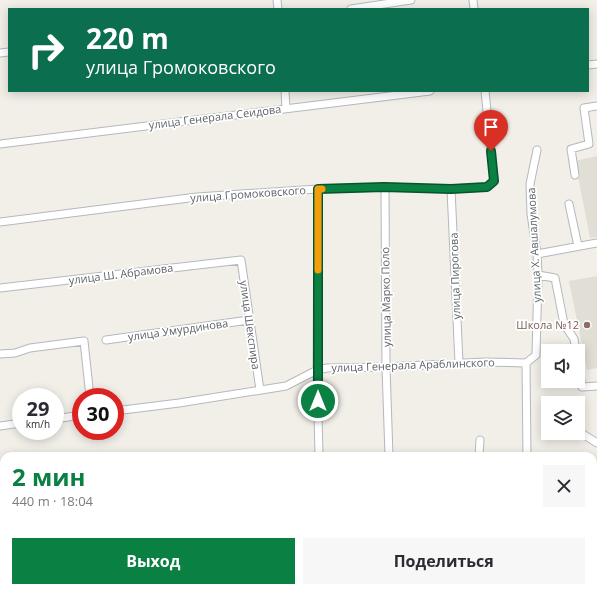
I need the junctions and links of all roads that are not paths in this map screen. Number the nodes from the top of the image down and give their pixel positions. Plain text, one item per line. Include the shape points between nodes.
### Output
1 (411, 0) edge
2 (358, 8) edge
3 (285, 92) edge
4 (422, 92) edge
5 (485, 92) edge
6 (597, 106) edge
7 (286, 108) junction
8 (0, 144) edge
9 (537, 150) dead end
10 (575, 175) dead end
11 (384, 187) junction
12 (318, 189) junction
13 (451, 189) junction
14 (569, 204) dead end
15 (0, 222) edge
16 (597, 243) edge
17 (578, 246) junction
18 (536, 254) junction
19 (241, 260) joint
20 (538, 275) junction
21 (0, 288) edge
22 (249, 320) junction
23 (106, 340) dead end
24 (575, 344) edge
25 (0, 354) edge
26 (459, 363) junction
27 (526, 363) junction
28 (386, 367) junction
29 (317, 370) junction
30 (597, 386) edge
31 (585, 387) edge
32 (89, 388) edge
33 (260, 390) junction
34 (124, 410) edge
35 (12, 424) edge
36 (0, 426) edge
37 (585, 435) edge
38 (480, 440) dead end
39 (597, 443) edge
40 (319, 452) edge
41 (389, 452) edge
42 (479, 452) edge
43 (527, 452) edge

1 - 2 street
3 - 7 street
4 - 7 street, улица Генерала Сеидова
5 - 13 street, улица Громоковского via 494,181 487,187
6 - 10 street via 584,108 589,144 571,149
7 - 8 street, улица Генерала Сеидова
9 - 18 street, улица Х. Авшалумова via 530,184
11 - 12 street, улица Громоковского
11 - 13 street, улица Громоковского
11 - 28 street, улица Марко Поло
12 - 15 street, улица Громоковского via 197,197
12 - 29 street
13 - 26 street, улица Пирогова
14 - 17 street
16 - 17 street
17 - 18 street
18 - 20 street, улица Х. Авшалумова
19 - 21 street, улица Ш. Абрамова
19 - 22 street, улица Шекспира
20 - 24 street via 555,278 564,324
20 - 27 street, улица Х. Авшалумова via 536,355
22 - 23 street, улица Умурдинова
22 - 33 street, улица Шекспира
25 - 32 street via 84,341
26 - 27 street, улица Генерала Араблинского
26 - 28 street, улица Генерала Араблинского
27 - 43 street
28 - 29 street, улица Генерала Араблинского
28 - 41 street, улица Марко Поло
29 - 33 street, улица Генерала Араблинского via 286,386
29 - 40 street
30 - 31 street
33 - 34 street, улица Генерала Араблинского
35 - 36 street
37 - 39 street
38 - 42 street

